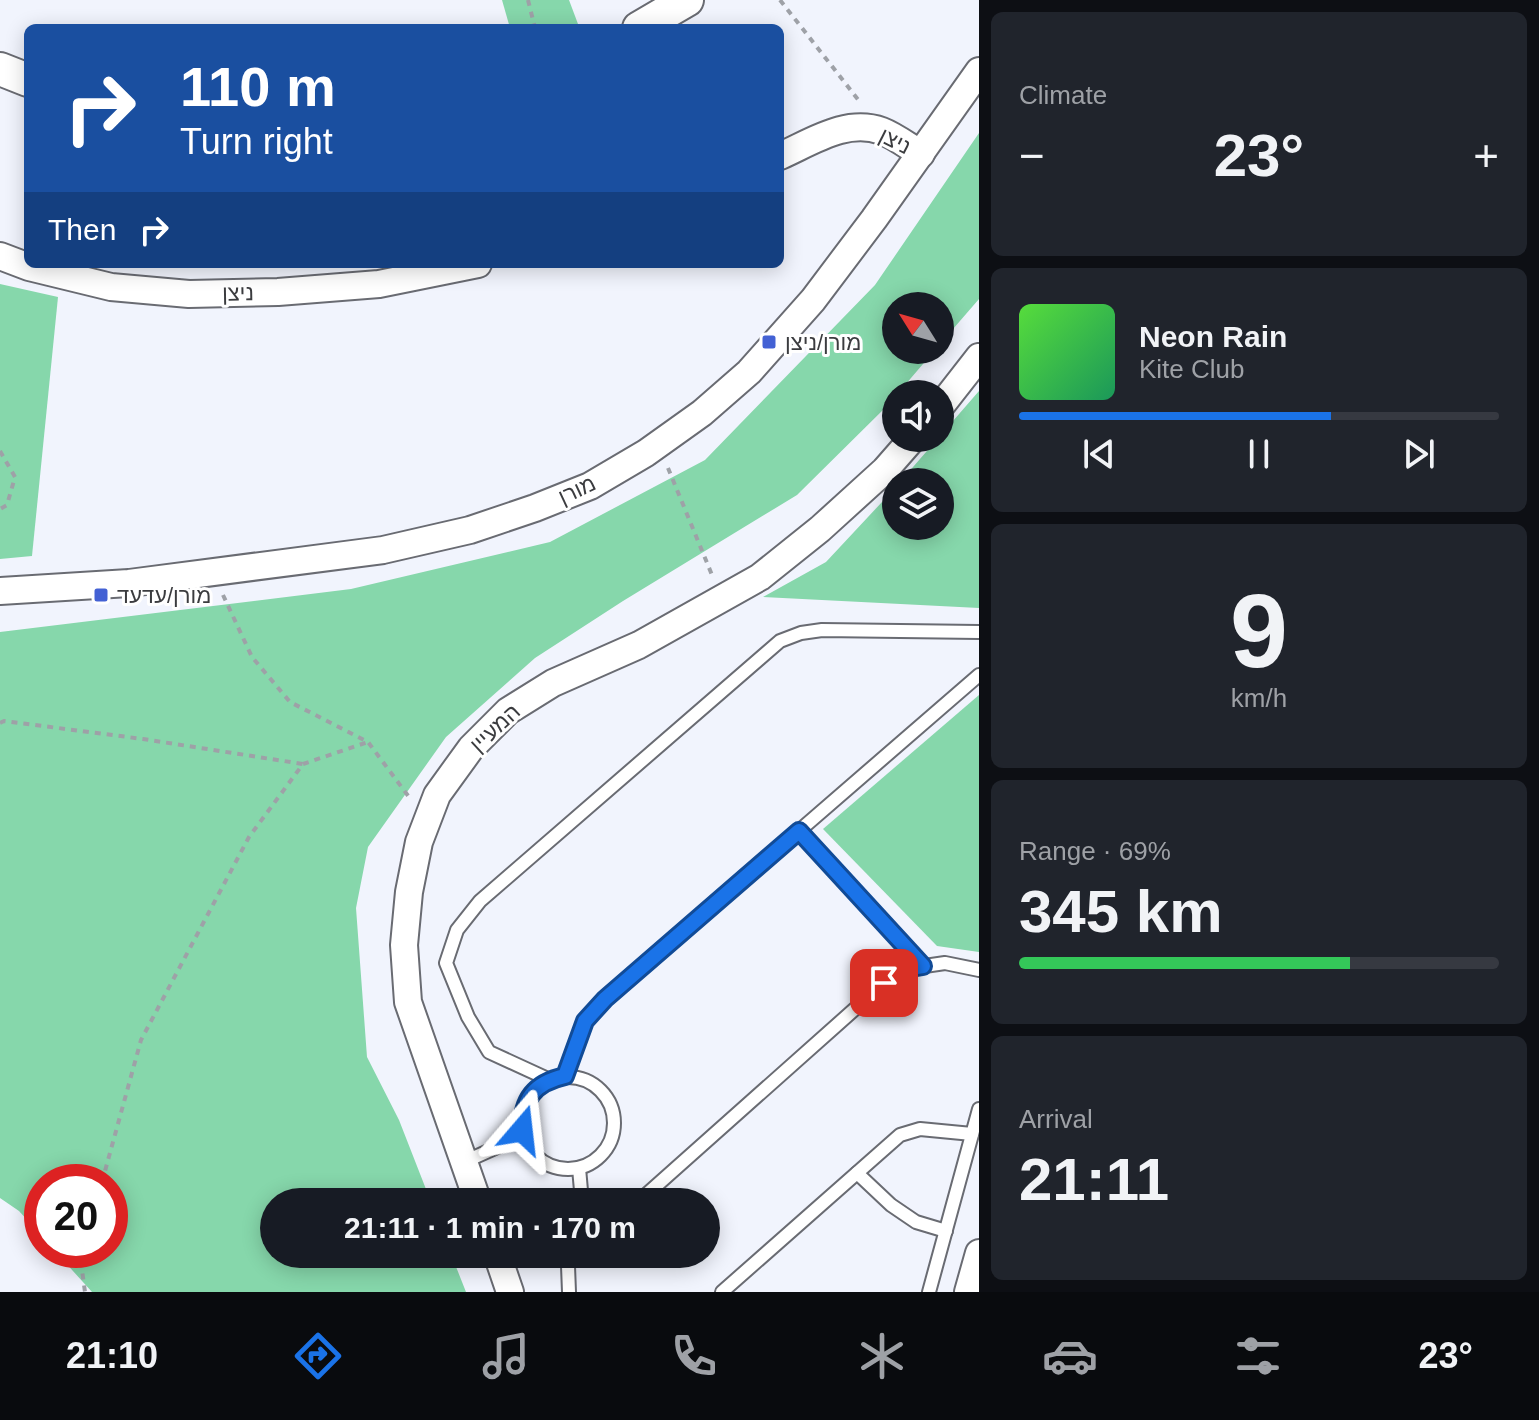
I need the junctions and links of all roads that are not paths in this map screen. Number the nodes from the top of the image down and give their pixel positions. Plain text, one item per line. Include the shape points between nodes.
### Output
1 (687, 0) edge
2 (646, 24) edge
3 (0, 69) edge
4 (979, 71) edge
5 (24, 78) edge
6 (784, 154) edge
7 (921, 154) junction
8 (0, 256) edge
9 (24, 265) edge
10 (33, 268) edge
11 (458, 268) edge
12 (979, 357) edge
13 (954, 389) edge
14 (901, 452) edge
15 (0, 591) edge
16 (979, 632) edge
17 (979, 675) edge
18 (799, 831) junction
19 (923, 966) junction
20 (979, 970) edge
21 (565, 1076) junction
22 (550, 1080) junction
23 (979, 1109) edge
24 (972, 1134) junction
25 (524, 1135) junction
26 (464, 1162) junction
27 (579, 1168) junction
28 (857, 1173) junction
29 (473, 1188) edge
30 (581, 1188) edge
31 (654, 1188) edge
32 (946, 1231) junction
33 (979, 1253) edge
34 (502, 1268) edge
35 (568, 1268) edge
36 (510, 1292) edge
37 (569, 1292) edge
38 (722, 1292) edge
39 (929, 1292) edge
40 (968, 1292) edge

1 - 2 street
3 - 5 street
4 - 7 street, מורן
6 - 7 street, ניצן via 835,130 865,127
7 - 15 street, מורן via 813,300 749,372 702,413 590,486 470,530 383,550 129,583
8 - 9 street, ניצן
10 - 11 street, ניצן via 111,287 189,294 379,284
12 - 13 street
14 - 26 street, המעיין via 760,577 508,711 471,748 437,795 419,842 409,892 404,945 408,1002
16 - 22 lane via 822,630 780,641 480,901 457,930 446,963 489,1052
17 - 18 lane
18 - 19 lane
18 - 21 lane via 605,999 585,1021
19 - 20 lane via 945,963
19 - 31 lane via 884,983
21 - 22 lane
21 - 27 lane via 594,1084 612,1107 614,1123 604,1151
22 - 25 lane via 527,1100
23 - 24 lane
24 - 28 lane via 920,1129 900,1135
24 - 32 lane
25 - 26 lane
25 - 27 lane via 526,1144 549,1165
26 - 29 street, המעיין
27 - 30 lane
28 - 32 lane via 916,1222
28 - 38 lane
32 - 39 lane
33 - 40 street
34 - 36 street
35 - 37 lane

